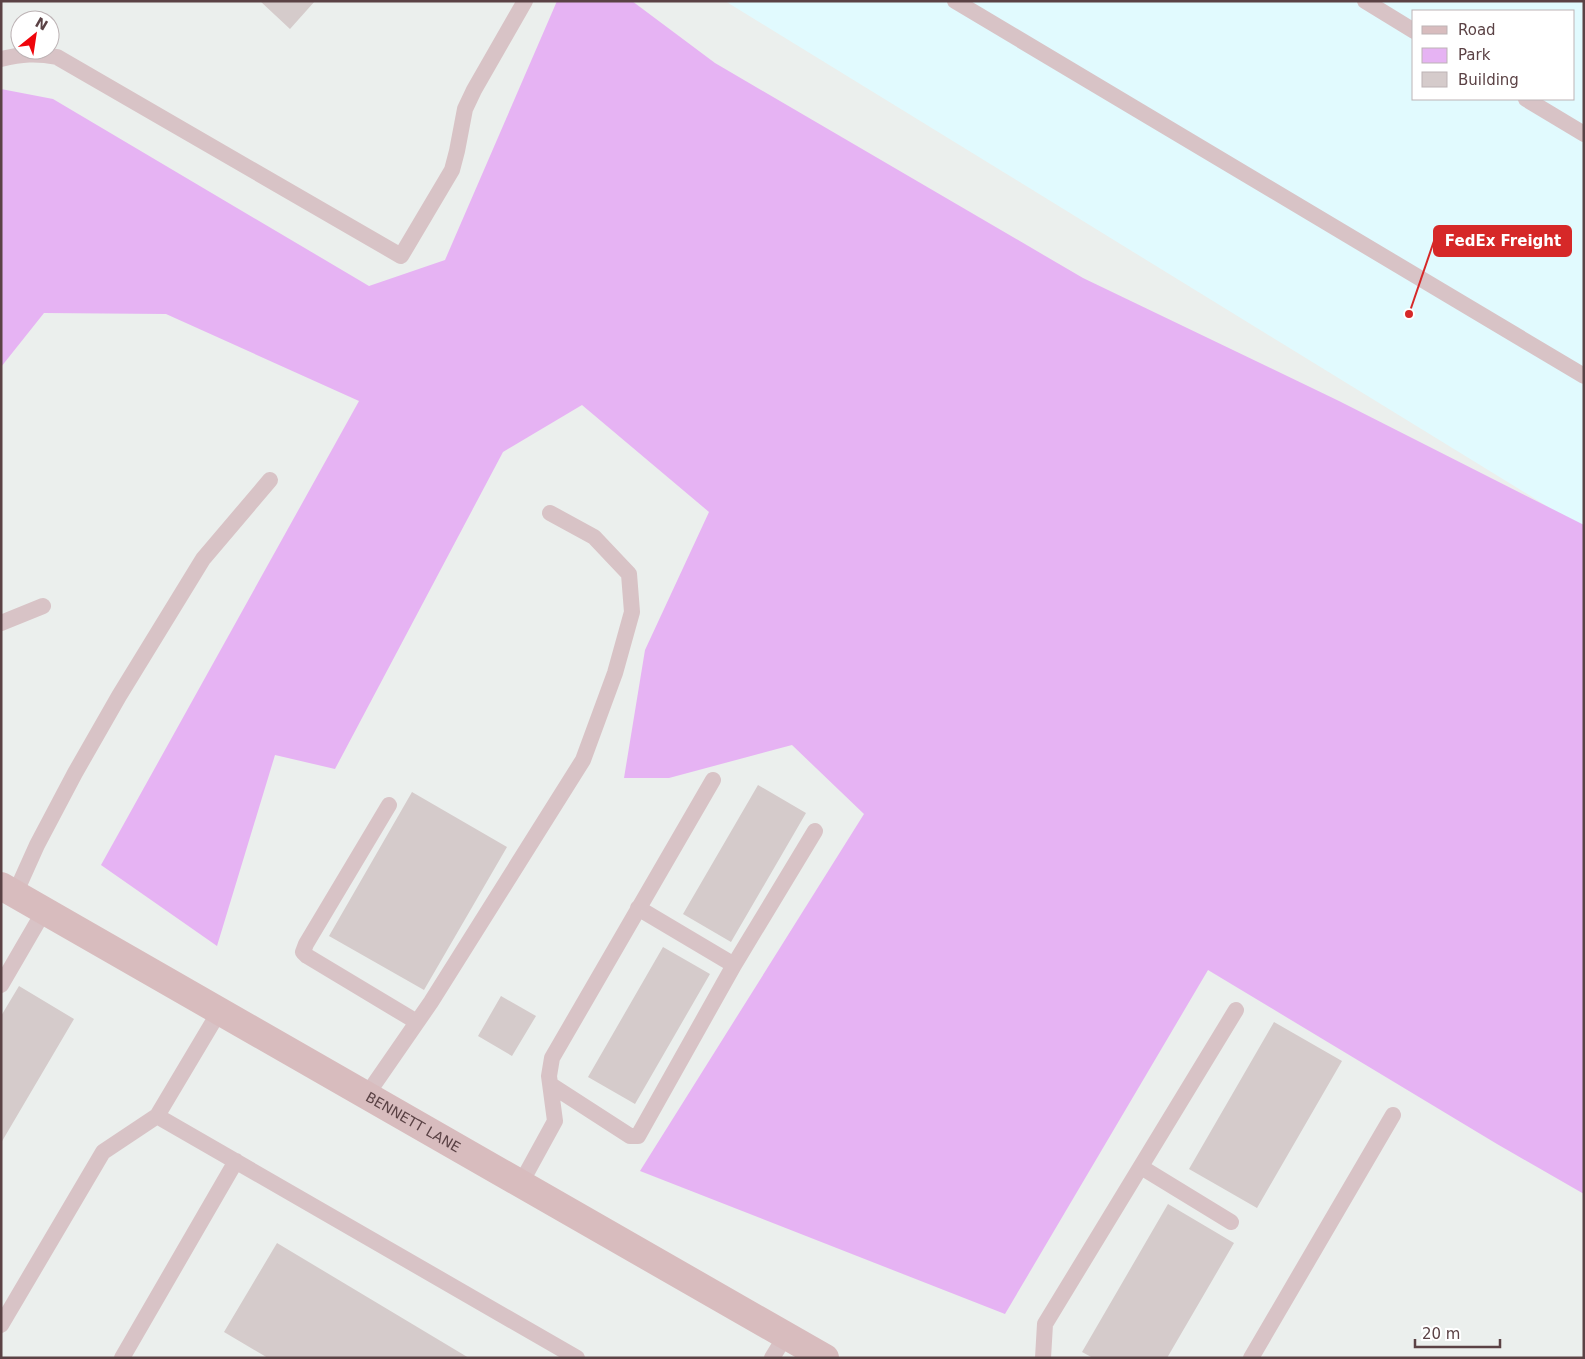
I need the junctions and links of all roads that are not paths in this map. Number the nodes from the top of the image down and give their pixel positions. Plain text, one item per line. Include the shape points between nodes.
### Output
1 (524, 1) edge
2 (955, 1) edge
3 (1365, 1) edge
4 (1412, 30) edge
5 (1, 59) edge
6 (1528, 100) edge
7 (1584, 134) edge
8 (1584, 376) edge
9 (270, 480) dead end
10 (550, 513) dead end
11 (43, 606) dead end
12 (1, 623) edge
13 (713, 780) dead end
14 (389, 805) dead end
15 (815, 831) dead end
16 (8, 890) edge
17 (638, 908) junction
18 (44, 911) junction
19 (734, 965) junction
20 (1, 985) edge
21 (1236, 1010) dead end
22 (220, 1012) junction
23 (417, 1022) junction
24 (551, 1085) junction
25 (366, 1096) junction
26 (1393, 1115) dead end
27 (157, 1116) junction
28 (236, 1161) junction
29 (1141, 1166) junction
30 (520, 1183) junction
31 (1231, 1222) dead end
32 (1, 1325) edge
33 (786, 1335) junction
34 (122, 1358) edge
35 (577, 1358) edge
36 (772, 1358) edge
37 (825, 1358) edge
38 (1043, 1358) edge
39 (1251, 1358) edge

1 - 5 lane via 465,108 452,170 401,256 57,56 38,53
2 - 8 lane
3 - 4 lane
6 - 7 lane
9 - 16 lane via 203,559 118,696 37,845
10 - 23 lane via 594,537 629,574 632,612 616,673 583,760
11 - 12 lane
13 - 17 lane
14 - 23 lane via 303,952
15 - 19 lane
16 - 18 street, BENNETT LANE
17 - 19 lane
17 - 24 lane via 552,1058
18 - 20 lane
18 - 22 street, BENNETT LANE
19 - 24 lane via 638,1136 630,1136
21 - 29 lane
22 - 25 street, BENNETT LANE
22 - 27 lane
23 - 25 lane
24 - 30 lane via 555,1121
25 - 30 street, BENNETT LANE
26 - 39 lane
27 - 28 lane
27 - 32 lane via 103,1152
28 - 34 lane
28 - 35 lane
29 - 31 lane
29 - 38 lane via 1045,1324
30 - 33 street, BENNETT LANE
33 - 36 lane
33 - 37 street, BENNETT LANE

